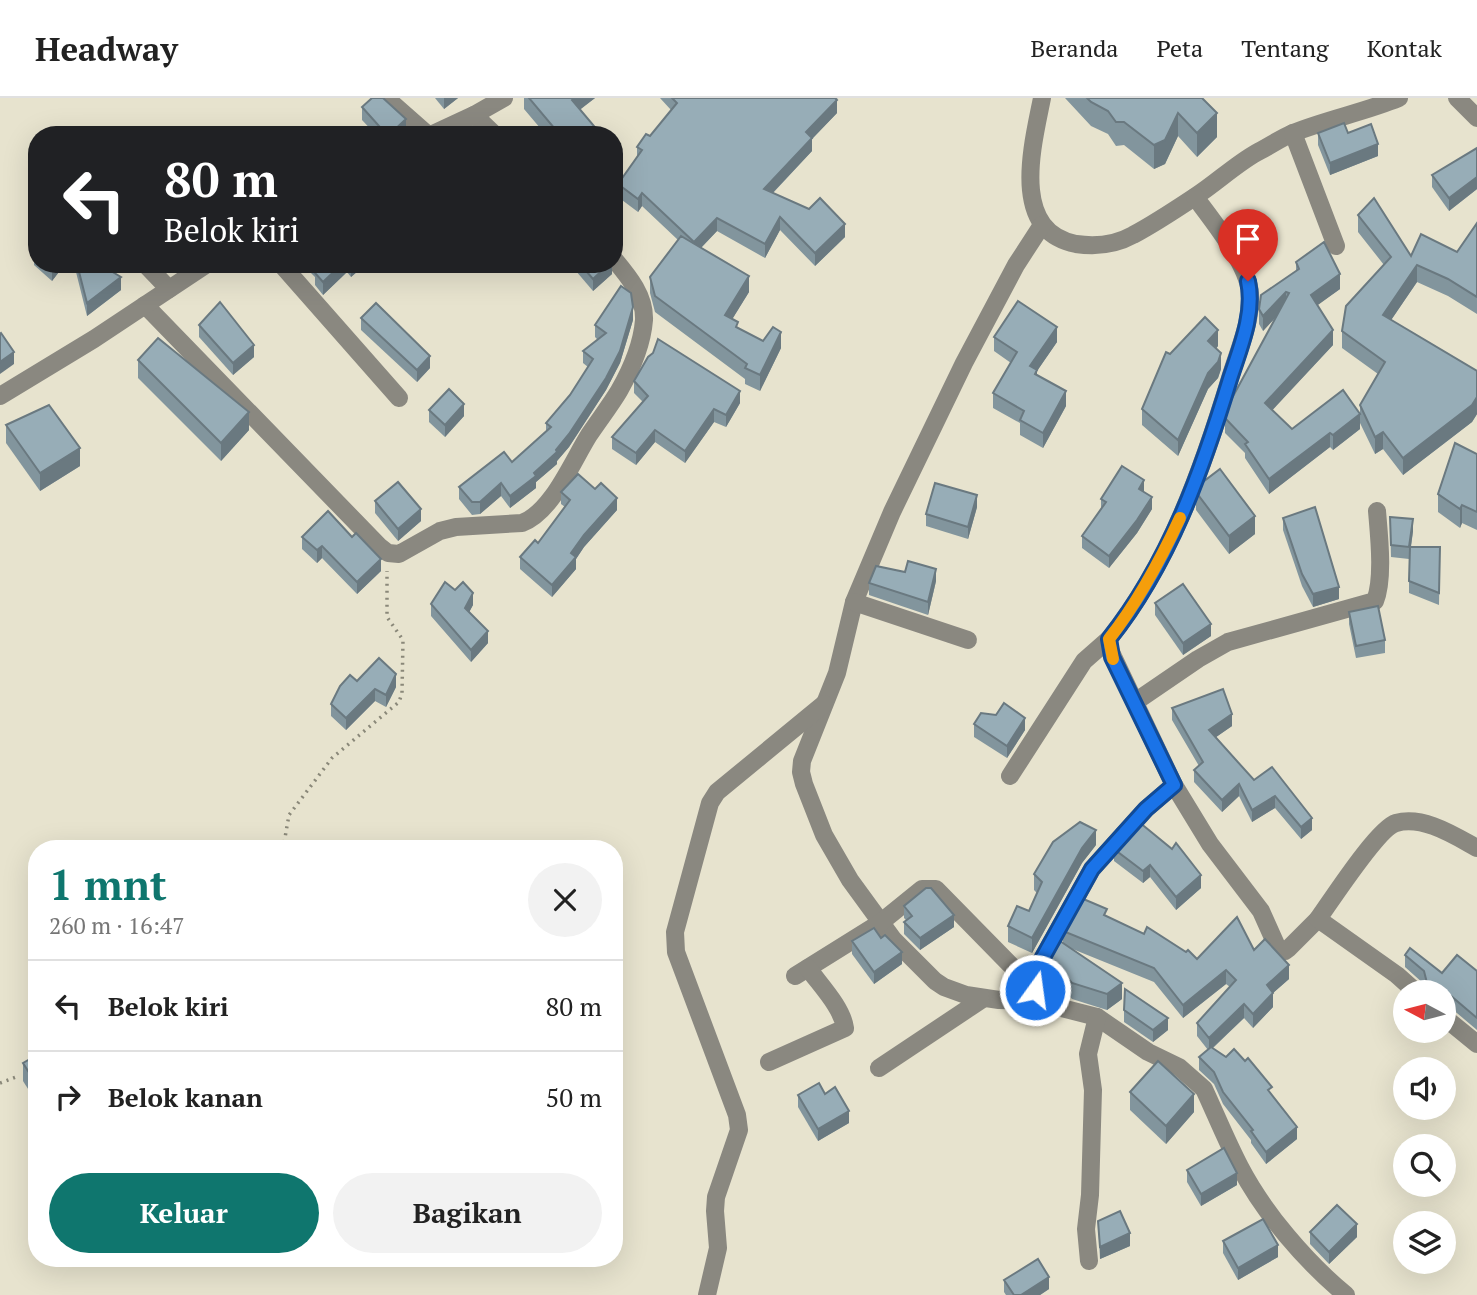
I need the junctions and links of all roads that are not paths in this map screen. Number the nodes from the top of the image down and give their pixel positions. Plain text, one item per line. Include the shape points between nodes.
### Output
1 (386, 98) edge
2 (503, 98) edge
3 (1042, 98) edge
4 (1399, 98) edge
5 (1457, 98) edge
6 (474, 116) junction
7 (1477, 118) edge
8 (419, 126) edge
9 (451, 126) edge
10 (485, 126) edge
11 (1293, 133) junction
12 (1195, 197) junction
13 (1042, 225) junction
14 (1336, 246) dead end
15 (623, 270) edge
16 (154, 273) edge
17 (193, 273) edge
18 (289, 273) edge
19 (169, 289) junction
20 (145, 305) junction
21 (0, 396) edge
22 (399, 398) dead end
23 (1377, 511) dead end
24 (854, 602) junction
25 (1109, 639) junction
26 (968, 640) dead end
27 (825, 702) junction
28 (1135, 702) junction
29 (1010, 776) dead end
30 (1174, 785) junction
31 (1477, 848) edge
32 (1318, 919) junction
33 (880, 923) junction
34 (1403, 980) edge
35 (1034, 996) junction
36 (984, 998) junction
37 (1097, 1017) junction
38 (1456, 1027) edge
39 (1477, 1044) edge
40 (769, 1062) dead end
41 (879, 1068) dead end
42 (1089, 1261) dead end
43 (707, 1295) edge
44 (1346, 1295) edge

1 - 8 street
2 - 6 street
3 - 13 street via 1032,147 1030,191
4 - 11 street
5 - 7 street
6 - 9 street
6 - 10 street
11 - 12 street via 1251,156
11 - 14 street
12 - 13 street via 1130,237 1106,246 1058,238
12 - 25 street via 1222,232 1248,281 1248,322 1193,489 1164,553
13 - 24 street via 964,363
15 - 20 street via 640,296 644,318 640,345 619,390 553,495 522,523 440,531 399,554 388,553
16 - 19 street
17 - 19 street
18 - 22 street
19 - 20 street
20 - 21 street
23 - 28 street via 1375,601 1228,642
24 - 26 street
24 - 27 street via 838,673
25 - 28 street via 1112,657
25 - 29 street via 1084,661
27 - 33 street via 802,761 804,784 838,861
27 - 43 street via 717,792 710,803 675,932 676,952 739,1130 716,1197 718,1248
28 - 30 street
30 - 32 street via 1210,845 1261,911 1278,949 1289,948
30 - 35 street via 1092,869 1037,968
31 - 32 street via 1431,825 1396,823
32 - 34 street
33 - 35 street via 922,889 936,889
33 - 36 street via 934,981
33 - 40 street via 801,972 833,1004 845,1028
35 - 36 street
35 - 37 street
36 - 41 street
37 - 42 street via 1088,1054 1093,1090 1086,1229
37 - 44 street via 1197,1080 1261,1202 1297,1247
38 - 39 street

